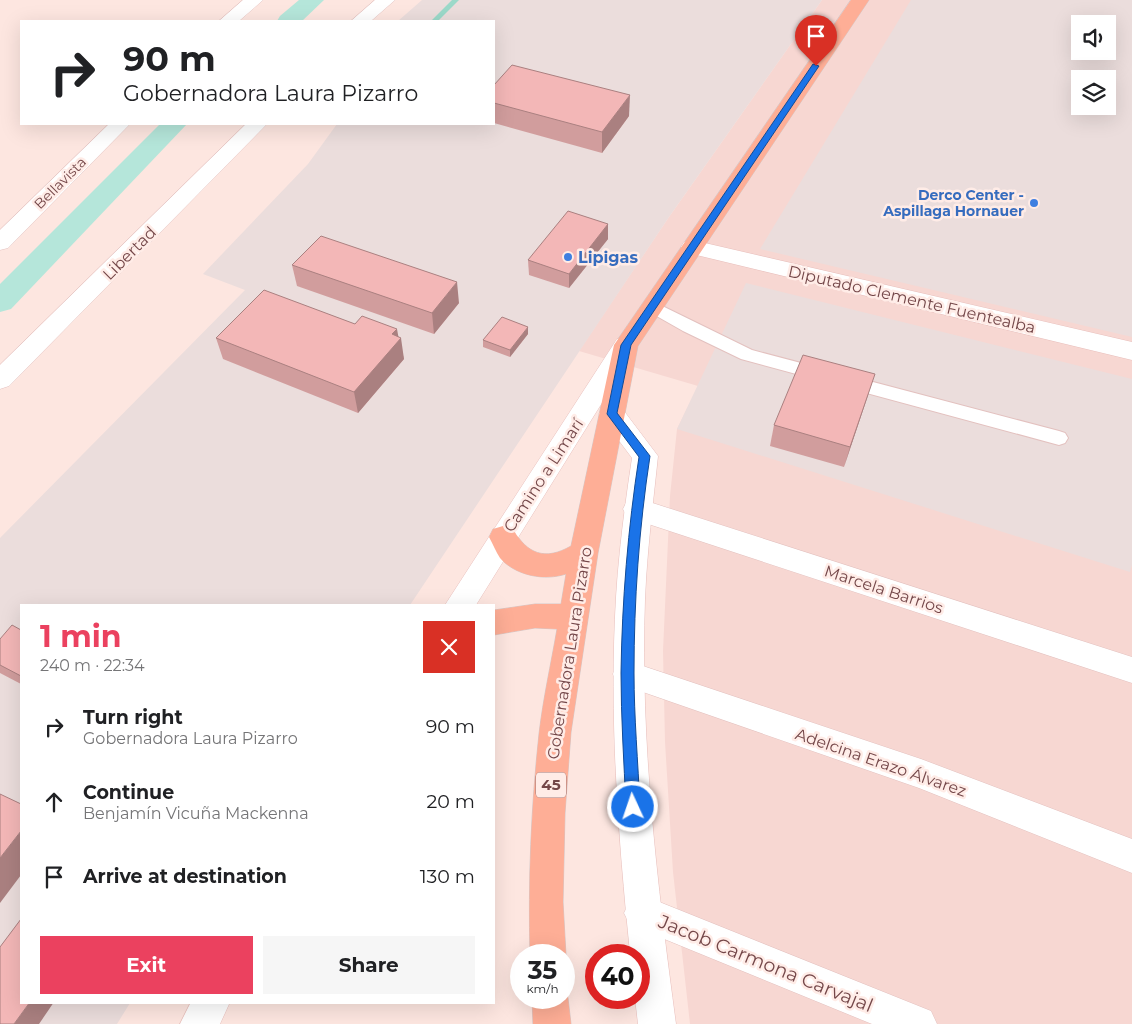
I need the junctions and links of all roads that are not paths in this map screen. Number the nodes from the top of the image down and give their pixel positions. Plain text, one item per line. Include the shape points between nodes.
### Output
1 (254, 0) edge
2 (386, 0) edge
3 (860, 0) edge
4 (229, 20) edge
5 (361, 20) edge
6 (119, 125) edge
7 (257, 125) edge
8 (0, 243) edge
9 (692, 247) junction
10 (652, 306) junction
11 (626, 345) junction
12 (1132, 352) edge
13 (0, 380) edge
14 (612, 414) junction
15 (1059, 438) dead end
16 (636, 509) junction
17 (503, 537) junction
18 (584, 553) junction
19 (461, 604) edge
20 (574, 617) junction
21 (495, 622) edge
22 (1132, 670) edge
23 (628, 674) junction
24 (1132, 856) edge
25 (642, 913) junction
26 (548, 944) edge
27 (211, 1004) edge
28 (551, 1009) edge
29 (199, 1024) edge
30 (552, 1024) edge
31 (657, 1024) edge
32 (918, 1024) edge

1 - 4 street
2 - 5 street
3 - 9 main road
6 - 8 street, Bellavista
7 - 13 street, Libertad
9 - 10 main road
9 - 12 street, Diputado Clemente Fuentealba
10 - 11 main road
10 - 15 lane via 747,355
11 - 14 main road, Gobernadora Laura Pizarro / 45
11 - 17 street, Camino a Limarí
14 - 16 street via 645,456
14 - 18 main road, Gobernadora Laura Pizarro / 45
16 - 22 street, Marcela Barrios
16 - 23 street
17 - 18 main road via 513,554 532,565 566,564
17 - 19 street, Camino a Limarí
18 - 20 main road, Gobernadora Laura Pizarro / 45
20 - 21 main road via 535,616
20 - 26 main road, Gobernadora Laura Pizarro / 45 via 555,732 548,813
23 - 24 street, Adelcina Erazo Álvarez via 921,774
23 - 25 street via 633,816
25 - 31 street
25 - 32 street, Jacob Carmona Carvajal
27 - 29 street
28 - 30 main road

